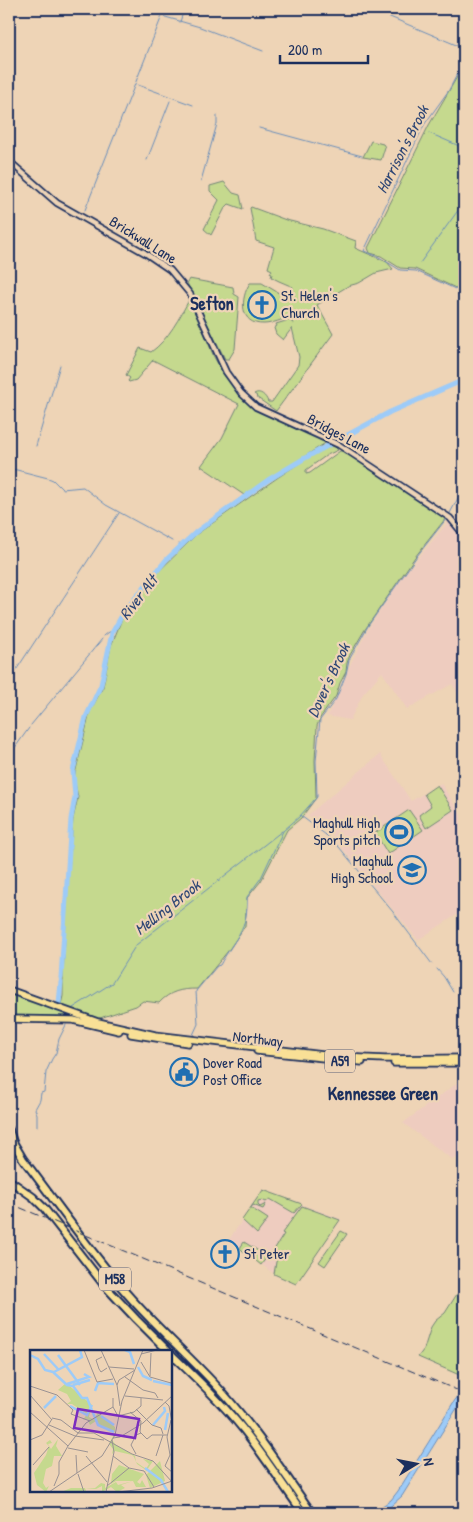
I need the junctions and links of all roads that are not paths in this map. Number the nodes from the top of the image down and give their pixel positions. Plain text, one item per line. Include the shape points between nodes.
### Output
1 (9, 161) edge
2 (226, 372) joint
3 (464, 534) edge
4 (9, 990) edge
5 (11, 1019) edge
6 (464, 1058) edge
7 (464, 1062) edge
8 (9, 1130) edge
9 (9, 1180) edge
10 (167, 1350) edge
11 (172, 1355) edge
12 (303, 1513) edge
13 (312, 1513) edge

1 - 2 main road, Brickwall Lane via 57,203 170,270 190,294
2 - 3 main road, Bridges Lane via 256,407 339,445 447,516
4 - 6 highway, Northway / A59 via 98,1022 155,1035 340,1057
5 - 7 highway, Northway / A59 via 73,1020 158,1039 314,1058 385,1063
8 - 13 highway, M58 via 23,1159 111,1275 240,1413
9 - 10 highway, M58 via 44,1208 104,1285
11 - 12 highway via 238,1424

